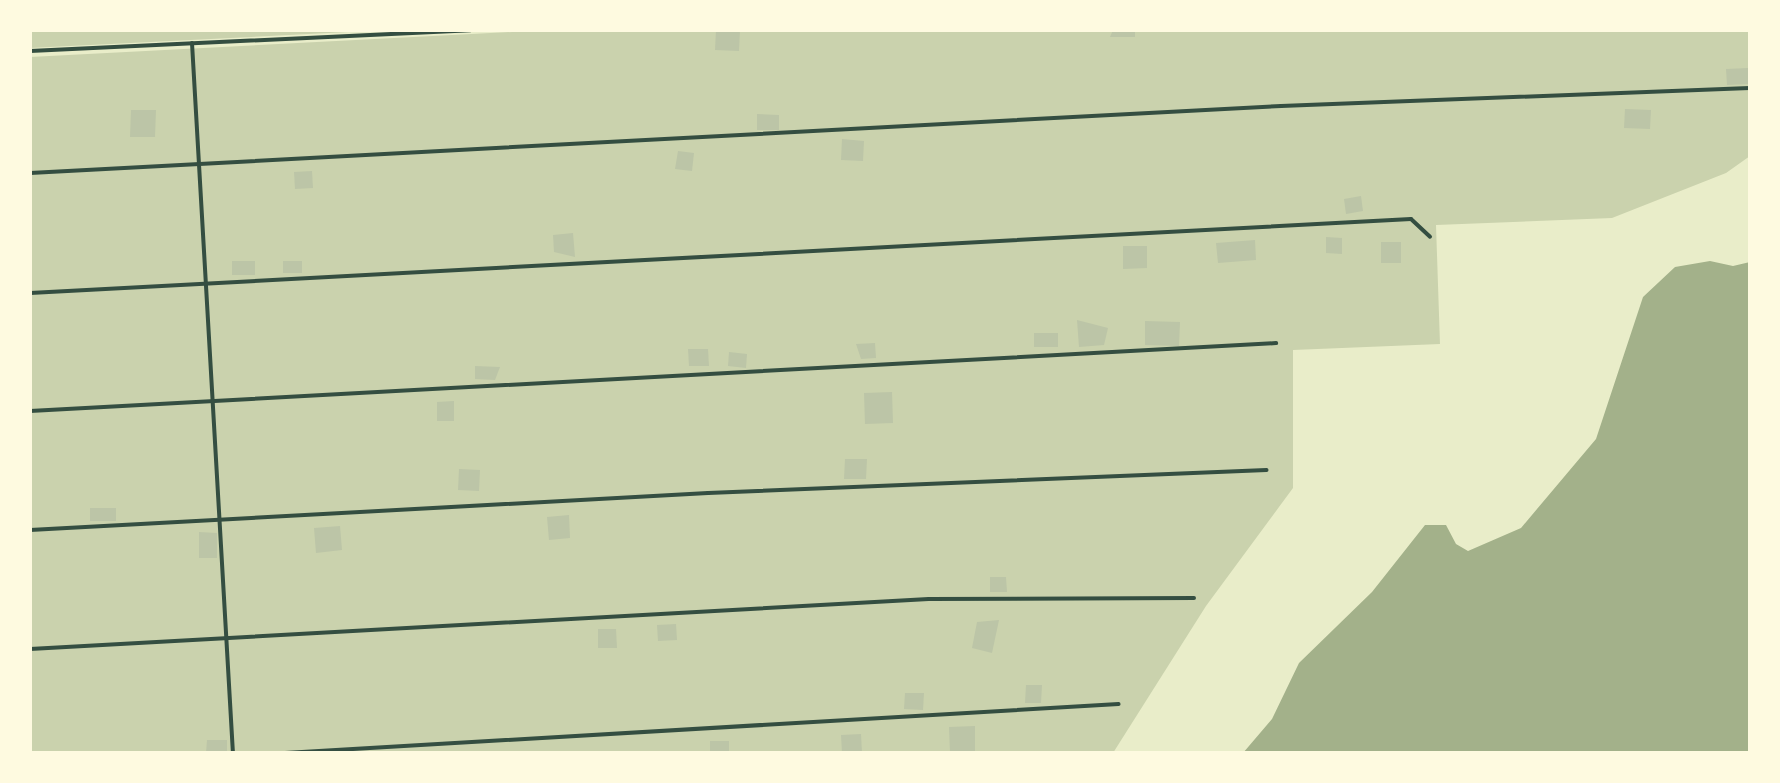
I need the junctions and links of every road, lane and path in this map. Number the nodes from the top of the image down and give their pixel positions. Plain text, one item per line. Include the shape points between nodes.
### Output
1 (471, 30) edge
2 (192, 43) junction
3 (30, 51) edge
4 (1750, 88) edge
5 (199, 164) junction
6 (30, 173) edge
7 (1430, 237) dead end
8 (208, 283) junction
9 (30, 293) edge
10 (1276, 343) dead end
11 (213, 400) junction
12 (30, 411) edge
13 (1267, 470) dead end
14 (222, 519) junction
15 (30, 530) edge
16 (1194, 598) dead end
17 (229, 638) junction
18 (30, 649) edge
19 (1119, 704) dead end
20 (233, 753) edge
21 (285, 753) edge

1 - 2 lane
2 - 3 lane
2 - 5 lane
4 - 5 lane via 1281,106
5 - 6 lane
5 - 8 lane
7 - 8 lane via 1411,219
8 - 9 lane
8 - 11 lane
10 - 11 lane
11 - 12 lane
11 - 14 lane
13 - 14 lane
14 - 15 lane
14 - 17 lane
16 - 17 lane via 929,599
17 - 18 lane
17 - 20 lane
19 - 21 lane

